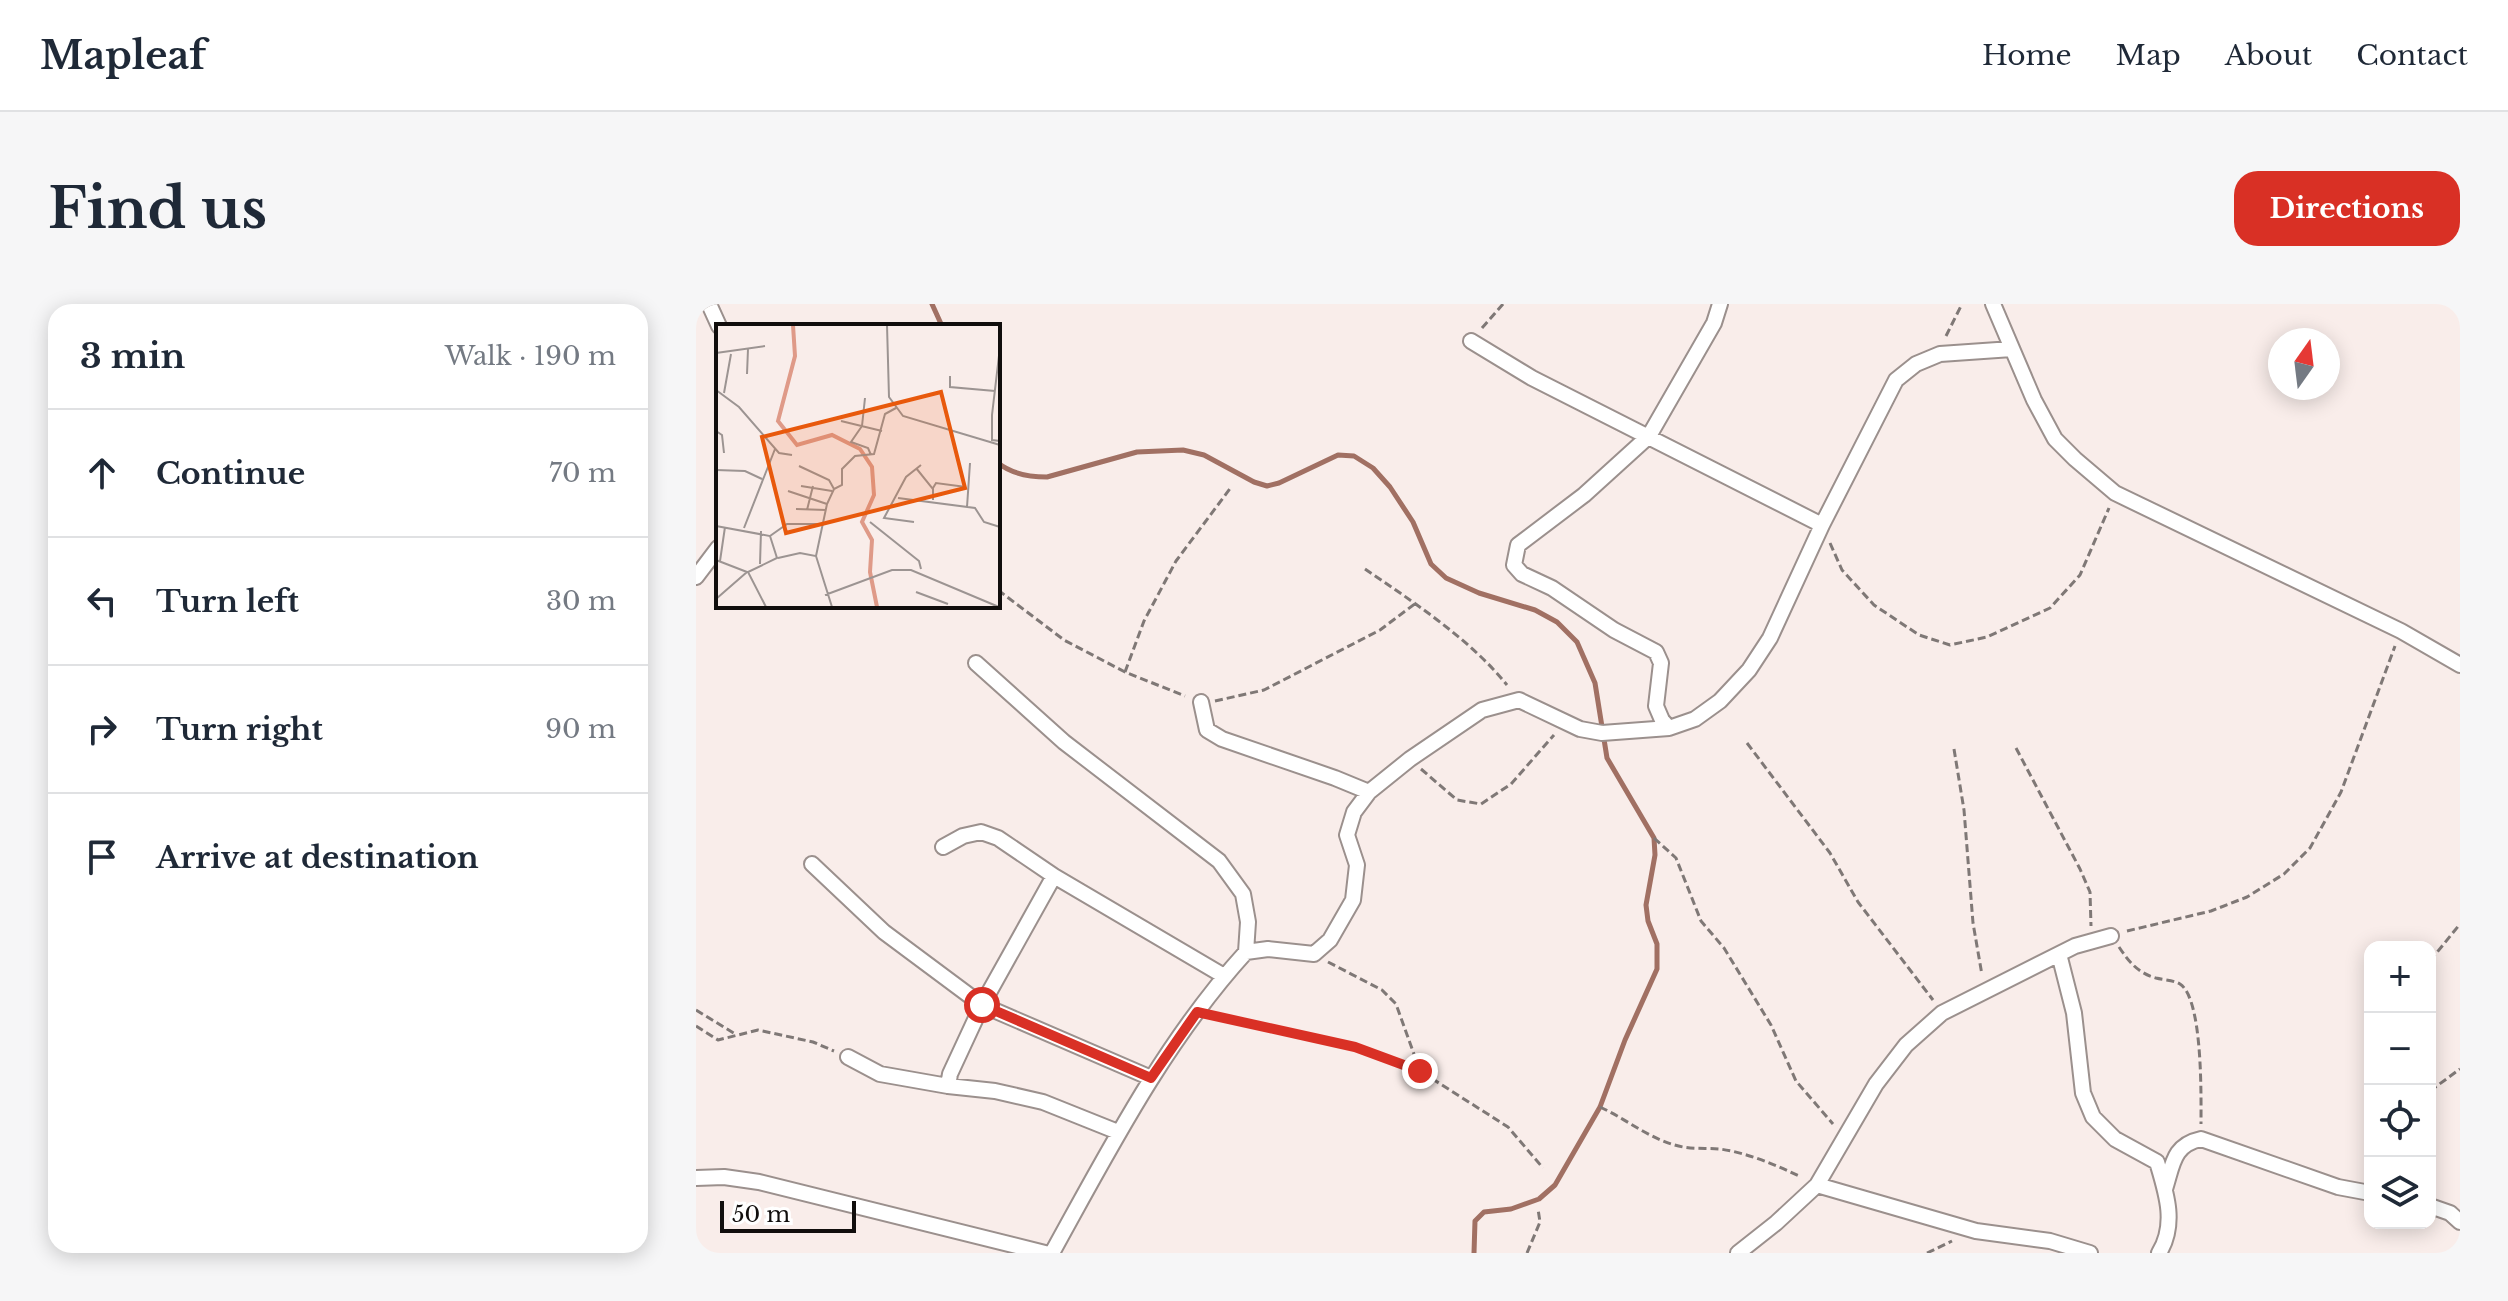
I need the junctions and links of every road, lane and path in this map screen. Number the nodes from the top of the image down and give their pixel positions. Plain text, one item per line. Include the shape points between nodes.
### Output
1 (709, 304) edge
2 (1720, 304) edge
3 (1962, 304) edge
4 (1993, 304) edge
5 (718, 324) edge
6 (1471, 341) dead end
7 (2012, 349) junction
8 (1940, 354) junction
9 (1649, 436) junction
10 (1232, 486) dead end
11 (2115, 493) junction
12 (1822, 525) junction
13 (716, 551) edge
14 (1365, 569) dead end
15 (696, 577) edge
16 (1000, 592) edge
17 (1416, 603) junction
18 (2401, 631) junction
19 (976, 663) dead end
20 (2460, 665) edge
21 (1125, 672) junction
22 (1519, 700) junction
23 (1201, 702) junction
24 (1567, 721) junction
25 (1669, 728) junction
26 (1747, 743) dead end
27 (2016, 748) dead end
28 (1954, 749) dead end
29 (1410, 759) junction
30 (1369, 792) junction
31 (1654, 838) dead end
32 (943, 847) dead end
33 (812, 864) dead end
34 (1054, 876) junction
35 (2460, 924) edge
36 (2111, 936) junction
37 (2092, 940) junction
38 (1246, 952) junction
39 (1314, 954) junction
40 (2059, 954) junction
41 (2436, 954) edge
42 (1224, 976) junction
43 (1985, 990) junction
44 (982, 1005) junction
45 (696, 1010) edge
46 (1197, 1012) junction
47 (1942, 1013) junction
48 (696, 1026) edge
49 (738, 1035) junction
50 (848, 1057) joint
51 (2460, 1069) edge
52 (1420, 1071) junction
53 (1151, 1078) junction
54 (948, 1086) junction
55 (2436, 1087) edge
56 (1600, 1107) dead end
57 (1118, 1132) junction
58 (1843, 1136) junction
59 (2201, 1139) junction
60 (1543, 1168) dead end
61 (696, 1178) edge
62 (1817, 1185) junction
63 (2165, 1189) junction
64 (2364, 1192) edge
65 (2436, 1208) edge
66 (1538, 1209) dead end
67 (2460, 1222) edge
68 (1045, 1253) edge
69 (1052, 1253) edge
70 (1527, 1253) edge
71 (1738, 1253) edge
72 (2090, 1253) edge
73 (2159, 1253) edge

1 - 5 street
2 - 9 street via 1701,348
3 - 8 path
4 - 7 street
6 - 9 street
7 - 8 street
7 - 11 street via 2055,439
8 - 12 street via 1896,380
9 - 12 street
9 - 25 street via 1518,545 1514,565 1656,652 1661,663 1656,706
10 - 21 path via 1176,561 1144,621
11 - 12 path via 2080,575 2050,608 1987,637 1950,645 1919,635 1874,605 1842,570
11 - 18 street
12 - 25 street via 1770,638 1749,670 1708,710
13 - 15 street
14 - 17 path
16 - 21 path via 1064,640
17 - 22 path via 1493,668
17 - 23 path via 1380,630 1264,690
18 - 20 street
18 - 36 path via 2341,792 2310,848 2284,874 2247,897
19 - 38 street via 1064,742 1219,861 1243,894
21 - 23 path
22 - 24 street
22 - 29 street via 1482,710
23 - 30 street via 1207,730 1222,739
24 - 25 street via 1602,733
24 - 29 path via 1511,784 1481,804 1457,800
26 - 47 path
27 - 37 path via 2090,892
28 - 43 path
29 - 30 street
30 - 39 street via 1354,812 1347,835 1357,865 1353,900 1330,940
31 - 58 path via 1676,858 1701,921 1724,948 1771,1025 1796,1081
32 - 34 street via 981,832
33 - 44 street via 884,932
34 - 42 street
34 - 44 street
35 - 41 path
36 - 37 street
36 - 59 path via 2140,973 2184,986 2189,995 2201,1063
37 - 40 street
38 - 39 street
38 - 42 street
39 - 52 path via 1382,990 1396,1004
40 - 43 street
40 - 63 street via 2074,1013 2083,1093 2093,1117 2115,1139 2157,1162
42 - 46 street
43 - 47 street
44 - 53 street
44 - 54 street
45 - 49 path
46 - 52 path via 1355,1047
46 - 53 street
47 - 58 street via 1906,1045
48 - 49 path via 718,1040
49 - 50 path via 758,1030 813,1042
50 - 54 street via 880,1074
51 - 55 path
52 - 60 path via 1508,1127
53 - 57 street
54 - 57 street via 1043,1102
56 - 62 path via 1653,1137 1771,1163
57 - 69 street
58 - 62 street
59 - 63 street via 2188,1141 2176,1152
59 - 64 street
61 - 68 street via 759,1182
62 - 71 street
62 - 72 street via 1976,1231 2050,1241
63 - 73 street via 2170,1223
65 - 67 street
66 - 70 path via 1540,1222

